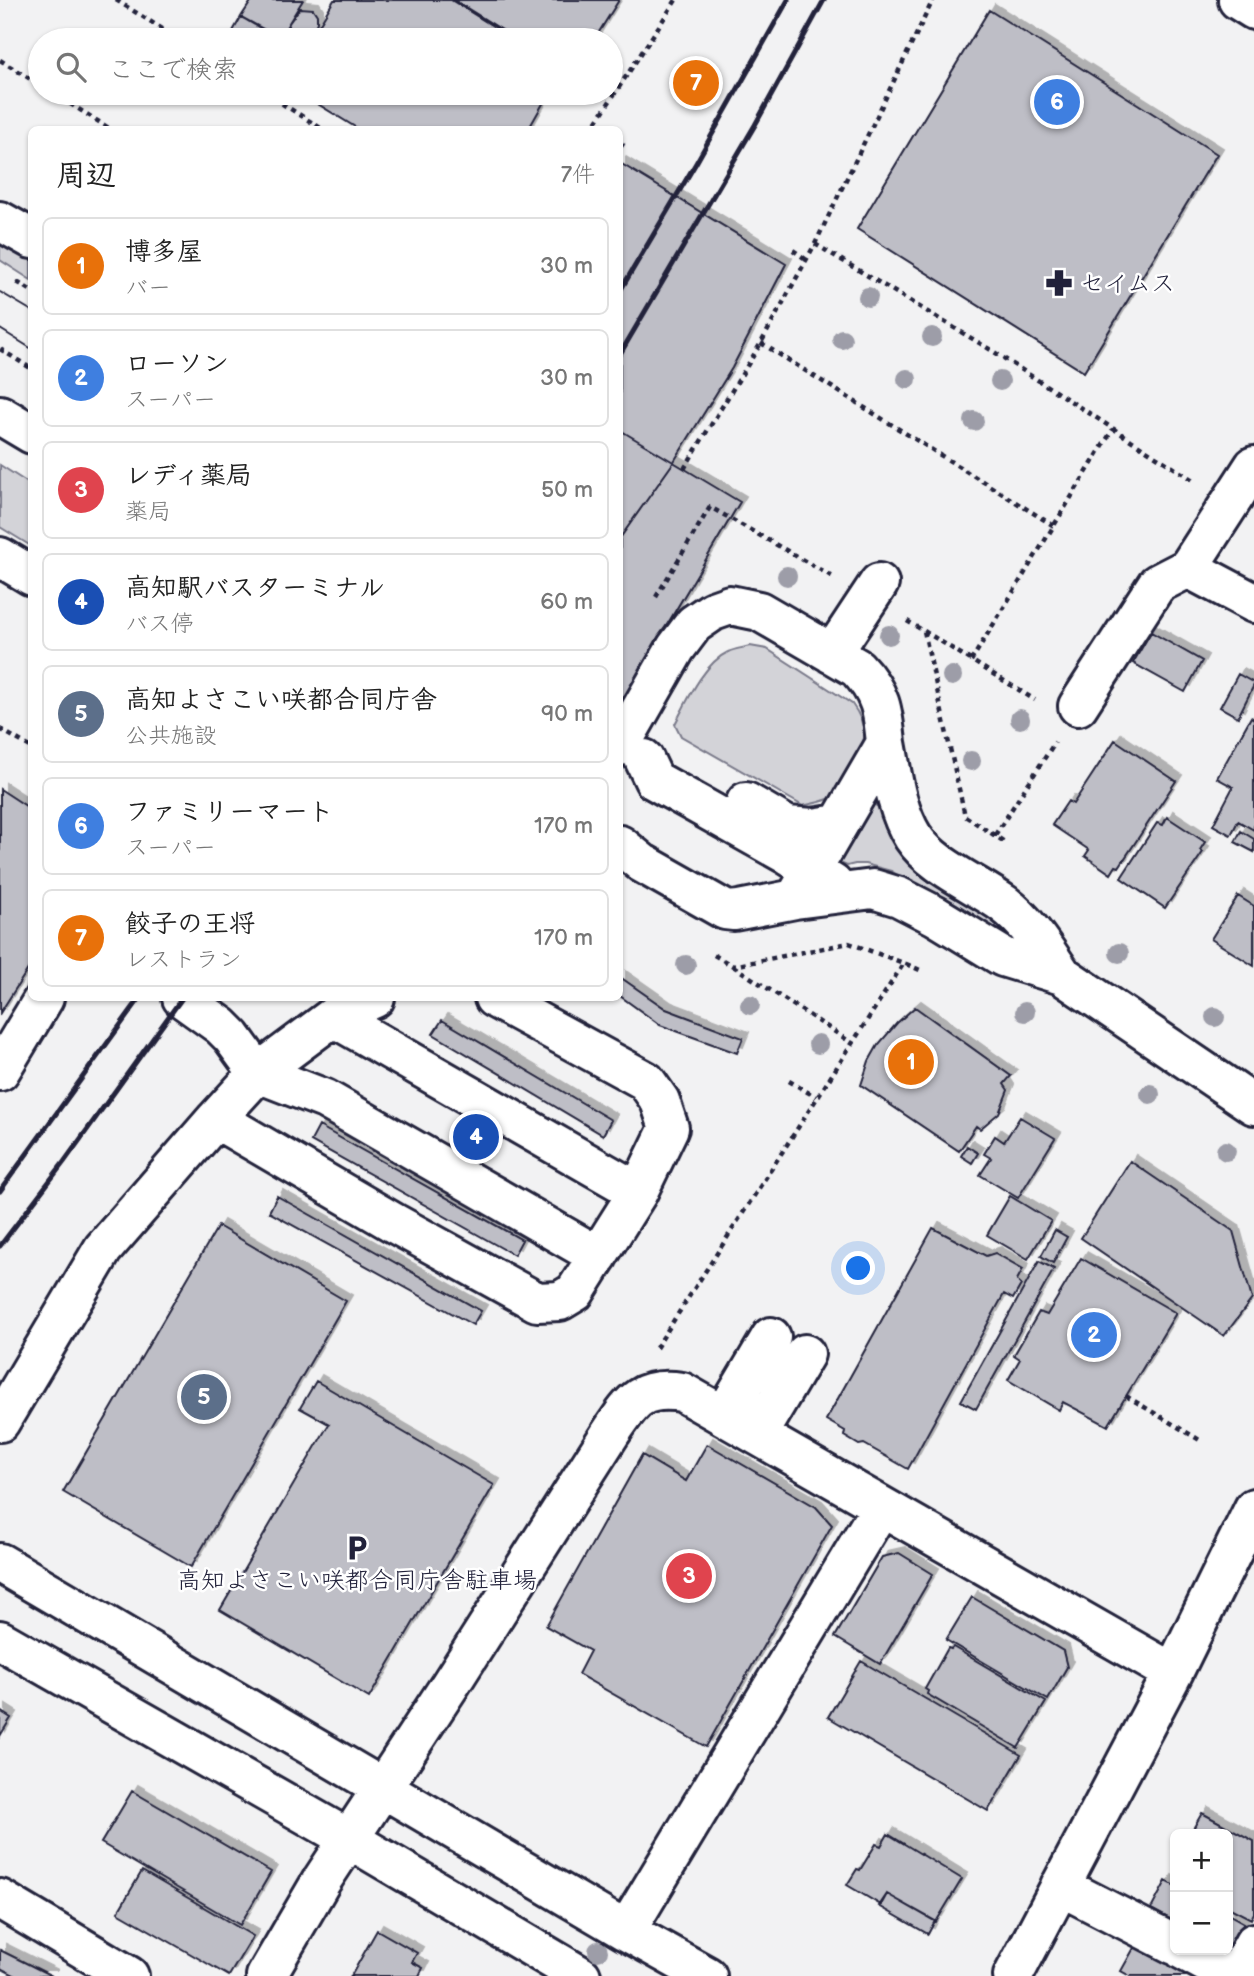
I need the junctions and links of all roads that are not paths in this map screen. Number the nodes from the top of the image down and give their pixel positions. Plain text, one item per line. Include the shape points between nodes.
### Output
1 (1238, 0) edge
2 (1254, 10) edge
3 (0, 222) edge
4 (28, 237) edge
5 (0, 415) edge
6 (28, 432) edge
7 (1254, 466) edge
8 (0, 557) edge
9 (1188, 568) junction
10 (28, 574) edge
11 (880, 583) dead end
12 (1254, 603) edge
13 (832, 654) junction
14 (1074, 713) road end
15 (886, 743) junction
16 (630, 747) edge
17 (838, 824) junction
18 (623, 847) edge
19 (803, 884) junction
20 (1062, 975) junction
21 (42, 1001) edge
22 (186, 1001) edge
23 (368, 1001) edge
24 (499, 1001) edge
25 (333, 1017) junction
26 (0, 1071) edge
27 (258, 1073) junction
28 (1254, 1105) edge
29 (216, 1119) junction
30 (638, 1192) junction
31 (598, 1256) junction
32 (771, 1337) dead end
33 (805, 1354) dead end
34 (724, 1416) junction
35 (0, 1422) edge
36 (757, 1435) junction
37 (881, 1507) junction
38 (1254, 1508) edge
39 (0, 1563) edge
40 (0, 1640) edge
41 (1172, 1673) junction
42 (382, 1787) junction
43 (349, 1839) junction
44 (1060, 1886) junction
45 (0, 1899) edge
46 (626, 1931) junction
47 (1170, 1942) edge
48 (1254, 1943) edge
49 (1192, 1955) edge
50 (129, 1976) edge
51 (266, 1976) edge
52 (581, 1976) edge
53 (707, 1976) edge
54 (1013, 1976) edge
55 (1231, 1976) edge
56 (1236, 1976) edge

1 - 2 street
3 - 4 street
5 - 6 street
7 - 9 street
8 - 10 street
9 - 12 street
9 - 14 street via 1157,584
11 - 13 street
13 - 15 street via 858,668 874,688 884,715
13 - 16 street via 759,611 730,605 713,611 694,624 676,648
15 - 17 street
15 - 20 street via 903,817 913,837 930,856 1021,919
16 - 17 street via 666,757 787,826
16 - 19 street via 654,780 786,854
17 - 19 street
18 - 19 street via 725,910 734,911
19 - 20 street via 846,892 873,889 899,897 1003,957
20 - 28 street
21 - 26 street
22 - 27 street via 232,1037
23 - 25 street
24 - 30 street via 646,1081 660,1101 668,1128
25 - 27 street
25 - 30 street
27 - 29 street
27 - 31 street via 325,1099
29 - 31 street via 537,1302 560,1301 575,1292
29 - 35 street via 103,1249
30 - 31 street
32 - 34 street
33 - 36 street
34 - 36 street
34 - 42 street via 682,1392 664,1390 646,1392 627,1409
36 - 37 street
37 - 41 street
37 - 46 street
38 - 41 street
39 - 42 street
40 - 43 street
41 - 44 street
42 - 43 street
42 - 46 street
43 - 51 street
43 - 52 street
44 - 47 street
44 - 54 street
45 - 50 street
46 - 53 street
48 - 56 street
49 - 55 street

